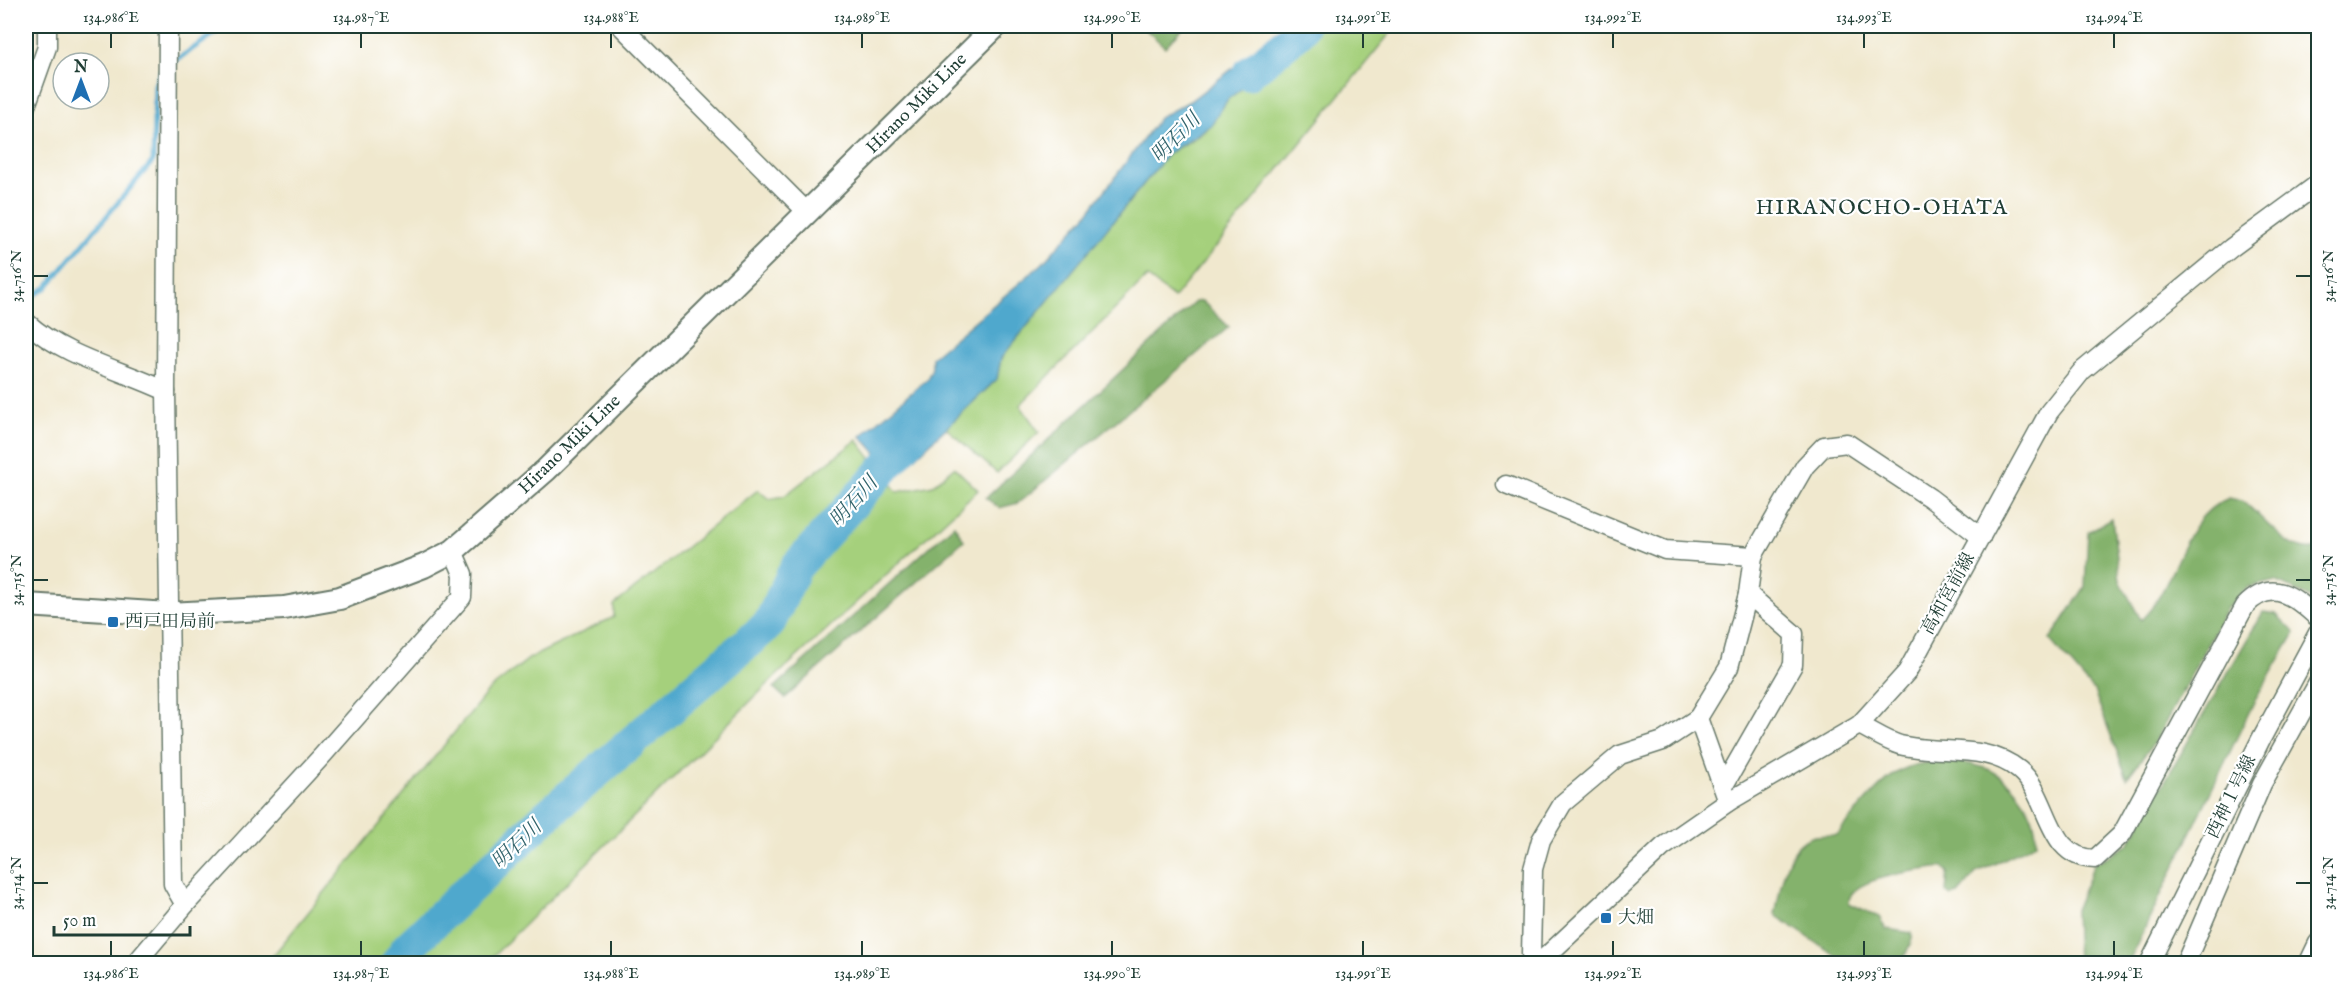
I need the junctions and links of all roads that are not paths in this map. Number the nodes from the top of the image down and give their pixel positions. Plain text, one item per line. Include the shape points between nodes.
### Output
1 (47, 26) edge
2 (168, 26) edge
3 (621, 26) edge
4 (996, 26) edge
5 (26, 106) edge
6 (2319, 184) edge
7 (807, 212) junction
8 (26, 322) edge
9 (166, 391) junction
10 (1506, 485) dead end
11 (1981, 537) junction
12 (453, 551) junction
13 (1753, 556) junction
14 (1748, 594) junction
15 (26, 605) edge
16 (169, 614) junction
17 (2319, 618) edge
18 (2319, 633) edge
19 (2319, 683) edge
20 (1698, 718) junction
21 (1859, 724) junction
22 (1726, 794) junction
23 (185, 905) junction
24 (2319, 943) edge
25 (135, 963) edge
26 (1537, 963) edge
27 (2150, 963) edge
28 (2185, 963) edge
29 (2308, 963) edge

1 - 5 street via 47,47
2 - 9 street
3 - 7 street
4 - 7 main road, Hirano Miki Line
6 - 11 street, 高和宮前線 via 2231,248 2082,371 2049,412
7 - 12 main road, Hirano Miki Line via 546,470
8 - 9 street via 41,336 81,356
9 - 16 street
10 - 13 street via 1665,550
11 - 13 street via 1847,443 1824,446 1805,466
11 - 21 street, 高和宮前線 via 1907,672
12 - 16 main road, Hirano Miki Line via 396,578 340,598 284,608
12 - 23 street via 463,573 462,597
13 - 14 street
14 - 20 street via 1730,667
14 - 22 street via 1794,634 1793,665
15 - 16 main road, Hirano Miki Line
16 - 23 street via 173,884
17 - 21 street via 2289,594 2277,591 2261,593 2246,606 2122,834 2095,859 2073,855 2056,837 2022,772 2001,757 1898,745
18 - 27 street, 西神１号線 via 2261,739
19 - 28 street, 西神１号線 via 2262,784
20 - 22 street
20 - 26 street via 1663,741 1620,755 1563,803 1541,840 1533,869 1531,954
21 - 22 street, 高和宮前線
22 - 26 street, 高和宮前線 via 1663,846
23 - 25 street
24 - 29 street

